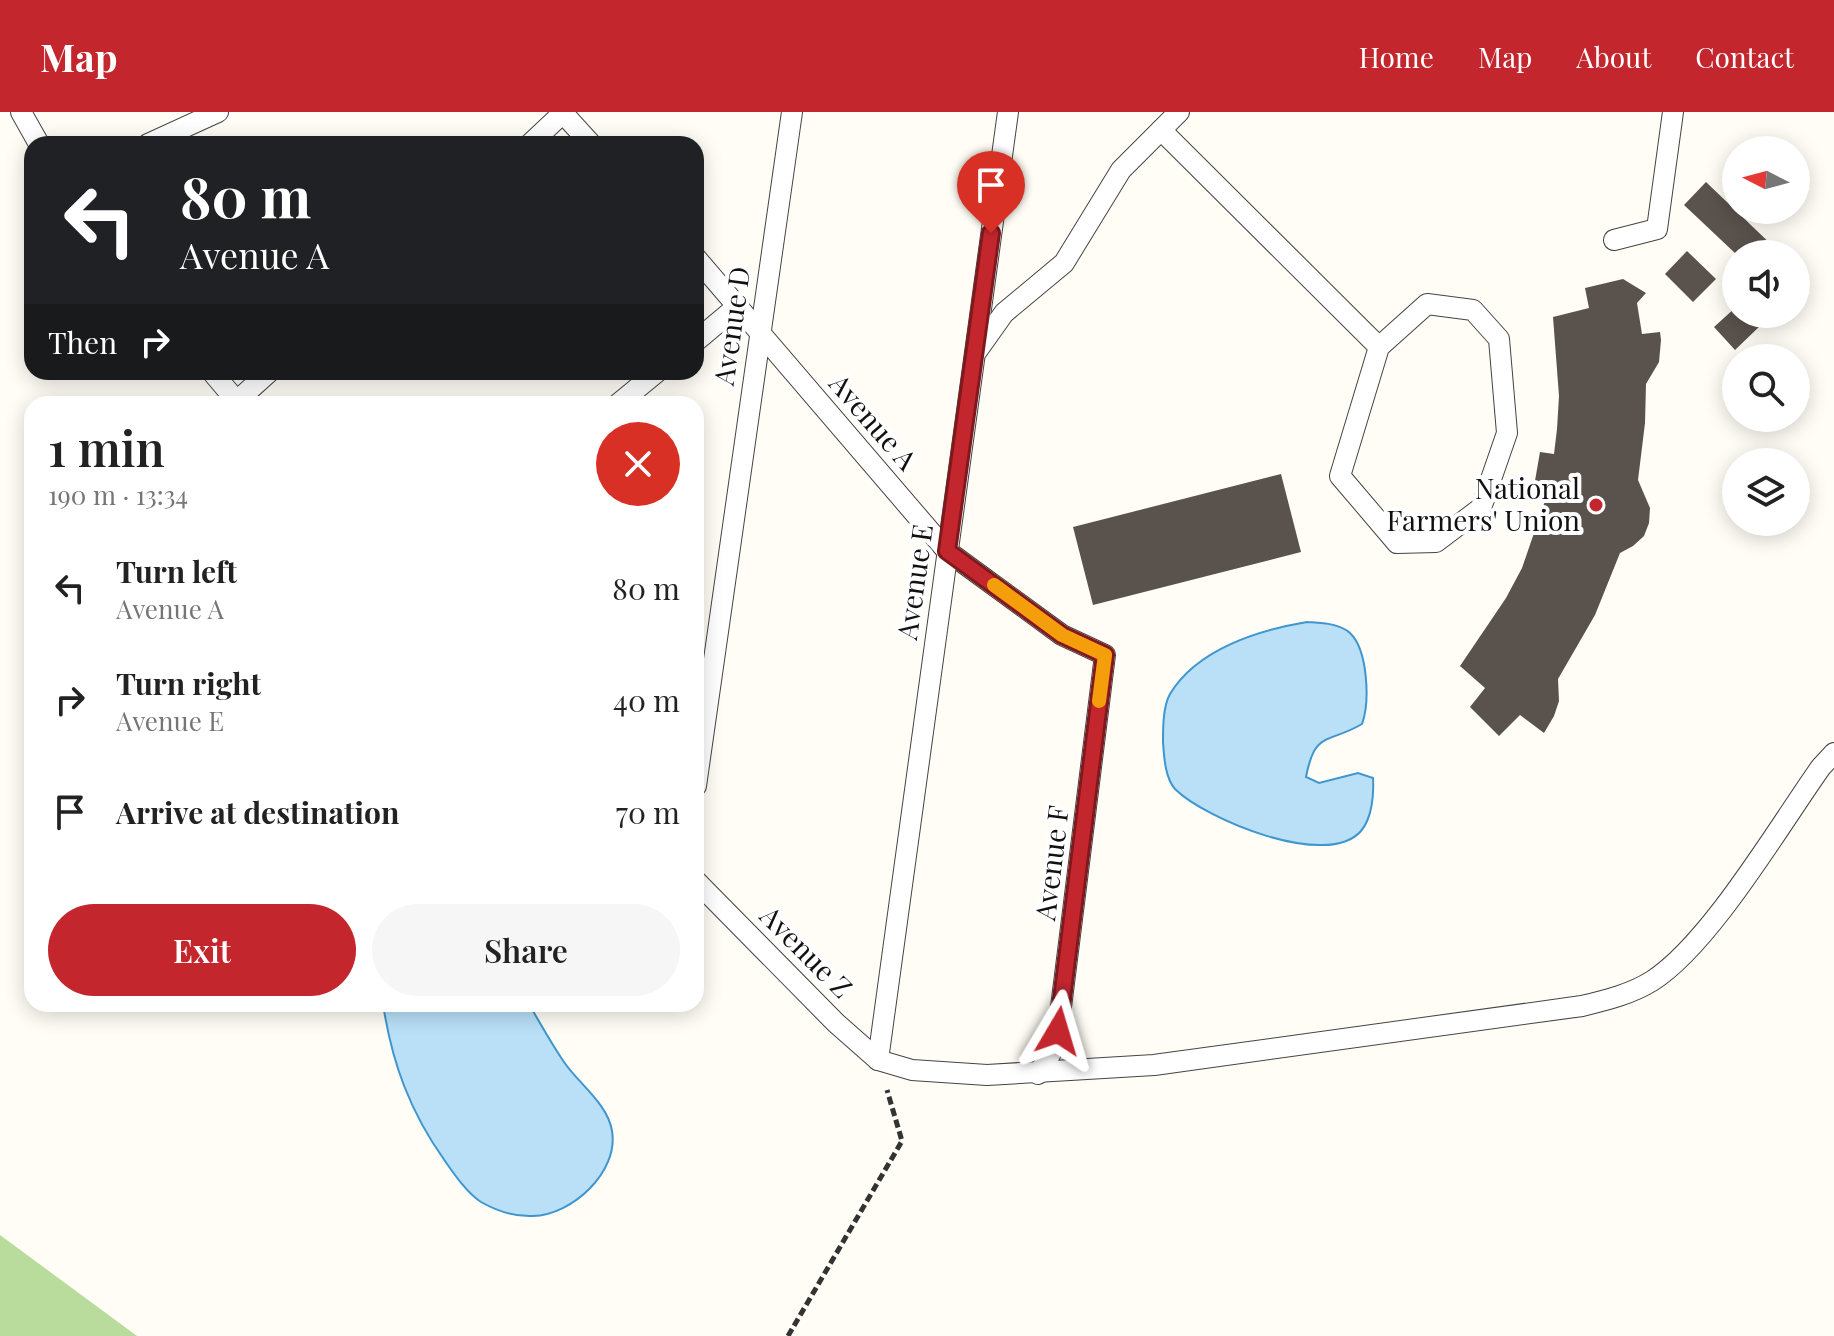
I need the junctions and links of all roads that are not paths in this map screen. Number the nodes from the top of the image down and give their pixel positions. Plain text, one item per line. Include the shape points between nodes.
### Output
1 (21, 112) edge
2 (218, 112) edge
3 (792, 112) edge
4 (1008, 112) edge
5 (1179, 112) edge
6 (1673, 112) edge
7 (563, 113) edge
8 (1161, 130) junction
9 (34, 136) edge
10 (166, 136) edge
11 (539, 136) edge
12 (584, 136) edge
13 (1614, 240) dead end
14 (704, 267) edge
15 (739, 305) junction
16 (760, 332) junction
17 (704, 334) edge
18 (1379, 347) junction
19 (975, 354) junction
20 (219, 380) edge
21 (261, 380) edge
22 (647, 380) edge
23 (233, 396) edge
24 (244, 396) edge
25 (628, 396) edge
26 (947, 551) junction
27 (1105, 655) joint
28 (704, 729) edge
29 (1834, 753) edge
30 (704, 889) edge
31 (878, 1060) junction
32 (1038, 1074) junction

1 - 9 lane
2 - 10 lane
3 - 16 lane, Avenue D
4 - 19 lane, Avenue E
5 - 8 lane
6 - 13 lane via 1657,229
7 - 11 lane
7 - 12 lane
8 - 18 lane
8 - 19 lane via 1121,170 1064,263 1004,313
14 - 15 lane, Avenue A
15 - 16 lane, Avenue A
15 - 17 lane
16 - 26 lane, Avenue A
16 - 28 lane, Avenue D
18 - 18 lane via 1427,304 1473,310 1499,339 1507,433 1481,508 1436,542 1397,543 1340,476
19 - 26 lane, Avenue E
20 - 23 lane
21 - 24 lane
22 - 25 lane
26 - 27 lane, Avenue A via 1062,635
26 - 31 lane, Avenue E
27 - 32 lane, Avenue F via 1058,1031
29 - 32 lane via 1683,957 1653,981 1620,997 1170,1063
30 - 31 lane, Avenue Z
31 - 32 lane via 912,1070

